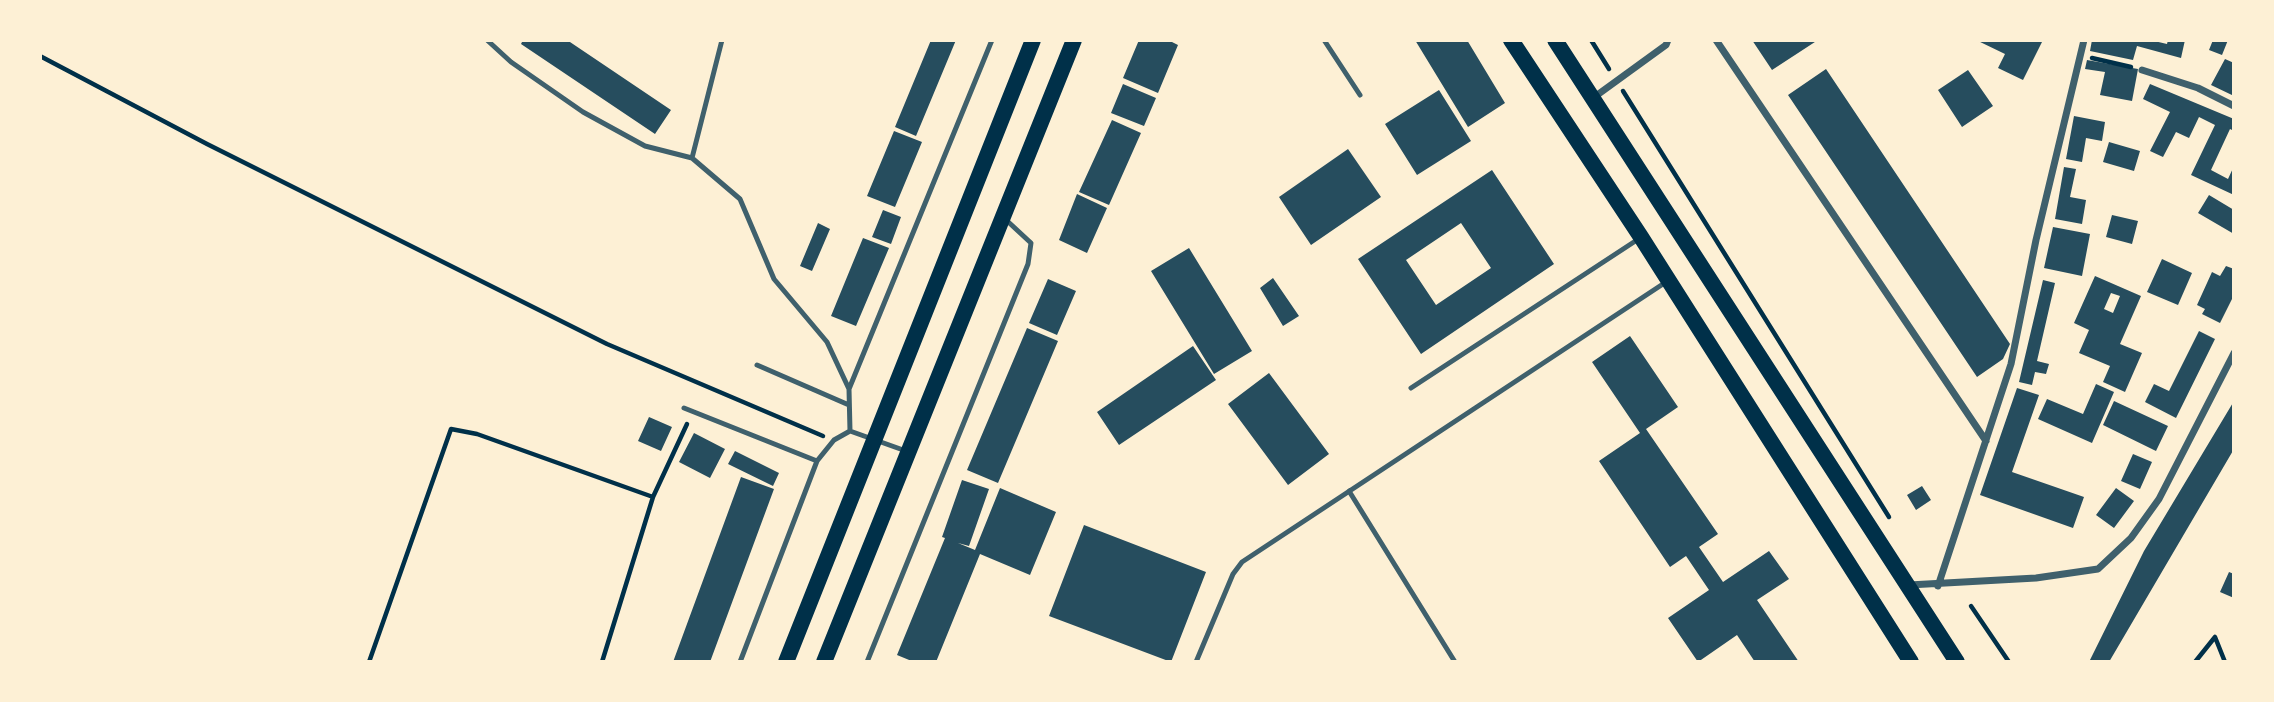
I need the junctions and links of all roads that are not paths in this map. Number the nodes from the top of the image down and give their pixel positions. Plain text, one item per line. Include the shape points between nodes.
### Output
1 (487, 40) edge
2 (722, 40) edge
3 (992, 40) edge
4 (1033, 40) edge
5 (1074, 40) edge
6 (1324, 40) edge
7 (1511, 40) edge
8 (1555, 40) edge
9 (1668, 40) edge
10 (1716, 40) edge
11 (2084, 40) edge
12 (2142, 70) road end
13 (1360, 95) dead end
14 (1593, 99) junction
15 (2234, 106) edge
16 (692, 158) junction
17 (1002, 216) junction
18 (1641, 237) junction
19 (1668, 280) junction
20 (2234, 353) edge
21 (757, 365) dead end
22 (1411, 388) dead end
23 (849, 389) junction
24 (849, 405) junction
25 (684, 408) dead end
26 (850, 431) junction
27 (875, 438) junction
28 (1986, 440) junction
29 (909, 452) junction
30 (817, 461) junction
31 (1349, 491) junction
32 (1909, 585) junction
33 (1938, 586) junction
34 (740, 662) edge
35 (786, 662) edge
36 (824, 662) edge
37 (867, 662) edge
38 (1196, 662) edge
39 (1455, 662) edge
40 (1912, 662) edge
41 (1957, 662) edge

1 - 16 lane via 583,112 645,145
2 - 16 lane
3 - 23 lane
4 - 27 main road
5 - 17 main road
6 - 13 lane
7 - 18 main road
8 - 14 main road
9 - 14 street
10 - 28 street
11 - 28 street via 2017,341
12 - 15 street via 2198,88
14 - 32 main road
16 - 23 lane via 740,199 774,279 827,342
17 - 29 main road
17 - 37 lane via 1031,243 1028,264
18 - 19 main road
18 - 22 lane
19 - 31 lane
19 - 40 main road
20 - 33 street via 2159,499 2131,538 2098,569
21 - 24 lane
23 - 24 lane
24 - 26 lane
25 - 30 lane
26 - 27 lane
26 - 30 lane via 834,440
27 - 29 lane
27 - 35 main road
28 - 33 street
29 - 36 main road
30 - 34 lane
31 - 38 lane via 1242,562
31 - 39 lane
32 - 33 street
32 - 41 main road

